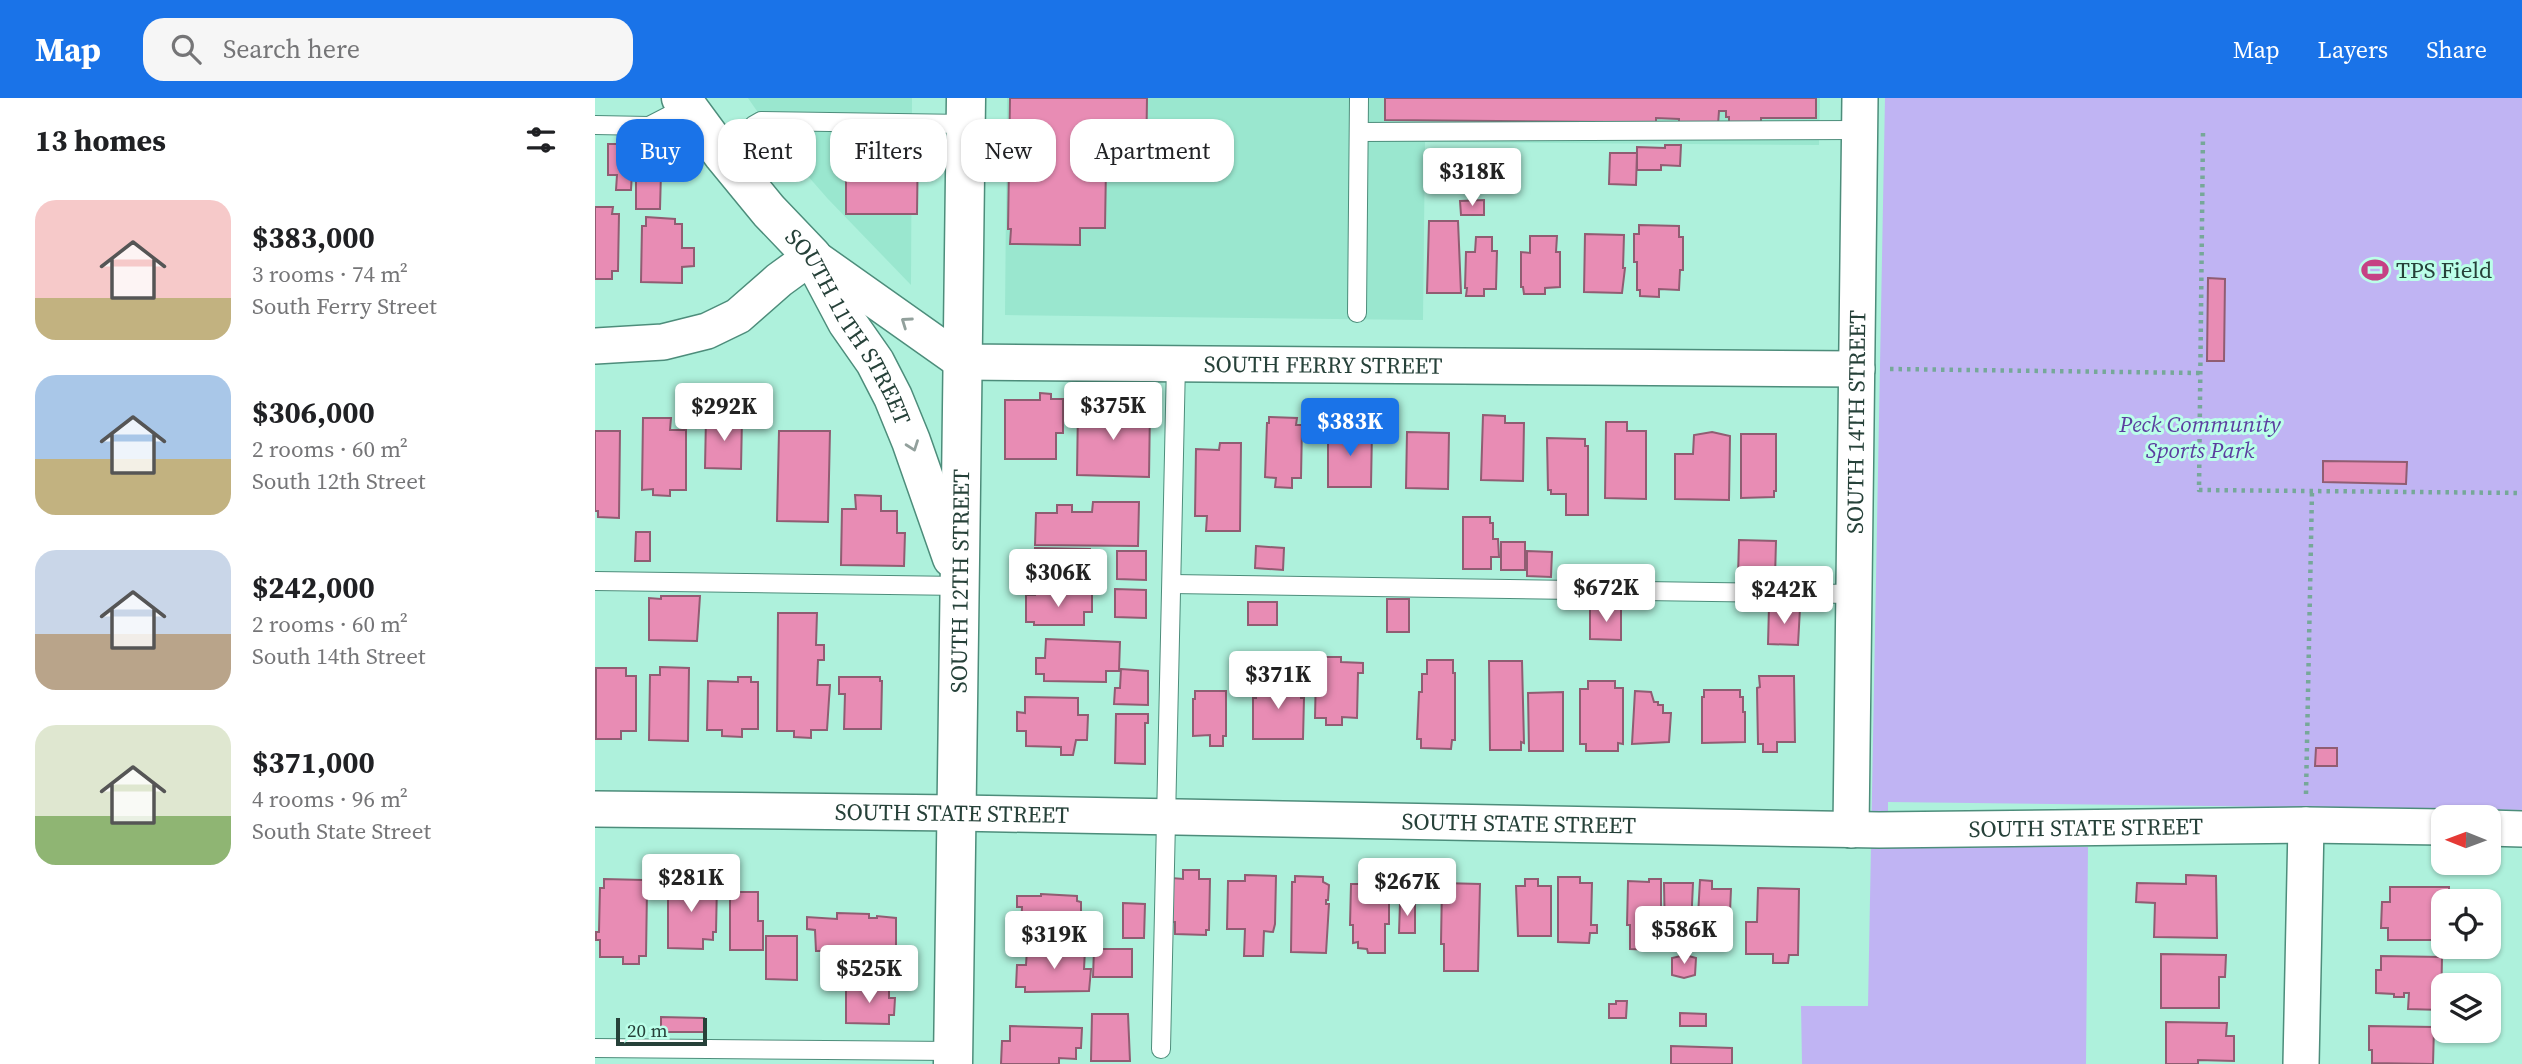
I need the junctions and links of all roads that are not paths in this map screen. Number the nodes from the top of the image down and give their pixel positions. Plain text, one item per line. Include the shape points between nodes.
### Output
1 (1359, 98) edge
2 (683, 102) edge
3 (966, 111) edge
4 (1860, 114) edge
5 (802, 119) edge
6 (595, 125) edge
7 (1359, 132) junction
8 (718, 148) edge
9 (745, 182) edge
10 (812, 256) junction
11 (1357, 313) dead end
12 (595, 346) edge
13 (962, 362) junction
14 (1175, 363) junction
15 (1857, 369) junction
16 (595, 581) edge
17 (1172, 584) junction
18 (961, 586) junction
19 (1854, 594) junction
20 (595, 810) edge
21 (957, 813) junction
22 (1166, 817) junction
23 (2306, 825) junction
24 (2431, 827) edge
25 (2501, 828) edge
26 (2522, 829) edge
27 (1851, 830) junction
28 (595, 1048) edge
29 (1161, 1049) dead end
30 (953, 1058) edge
31 (2301, 1064) edge

1 - 7 lane
2 - 6 lane via 649,126
2 - 8 main road, SOUTH 11TH STREET
3 - 5 lane
3 - 13 main road, SOUTH 12TH STREET
4 - 7 lane
4 - 15 street, SOUTH 14TH STREET
7 - 11 lane
9 - 10 main road, SOUTH 11TH STREET
10 - 12 street via 738,316 707,331 663,342
13 -> 10 street
10 -> 18 main road, SOUTH 11TH STREET via 893,397
13 - 14 street, SOUTH FERRY STREET
13 - 18 main road, SOUTH 12TH STREET
14 - 15 street, SOUTH FERRY STREET
14 - 17 lane
15 - 19 street, SOUTH 14TH STREET
16 - 18 lane
17 - 19 lane
17 - 22 lane
18 - 21 main road, SOUTH 12TH STREET
19 - 27 street, SOUTH 14TH STREET
20 - 21 street, SOUTH STATE STREET
21 - 22 street, SOUTH STATE STREET
21 - 30 main road, SOUTH 12TH STREET
22 - 27 street, SOUTH STATE STREET
22 - 29 lane
23 - 24 street, SOUTH STATE STREET
23 - 27 street, SOUTH STATE STREET
23 - 31 street
25 - 26 street
28 - 30 lane

